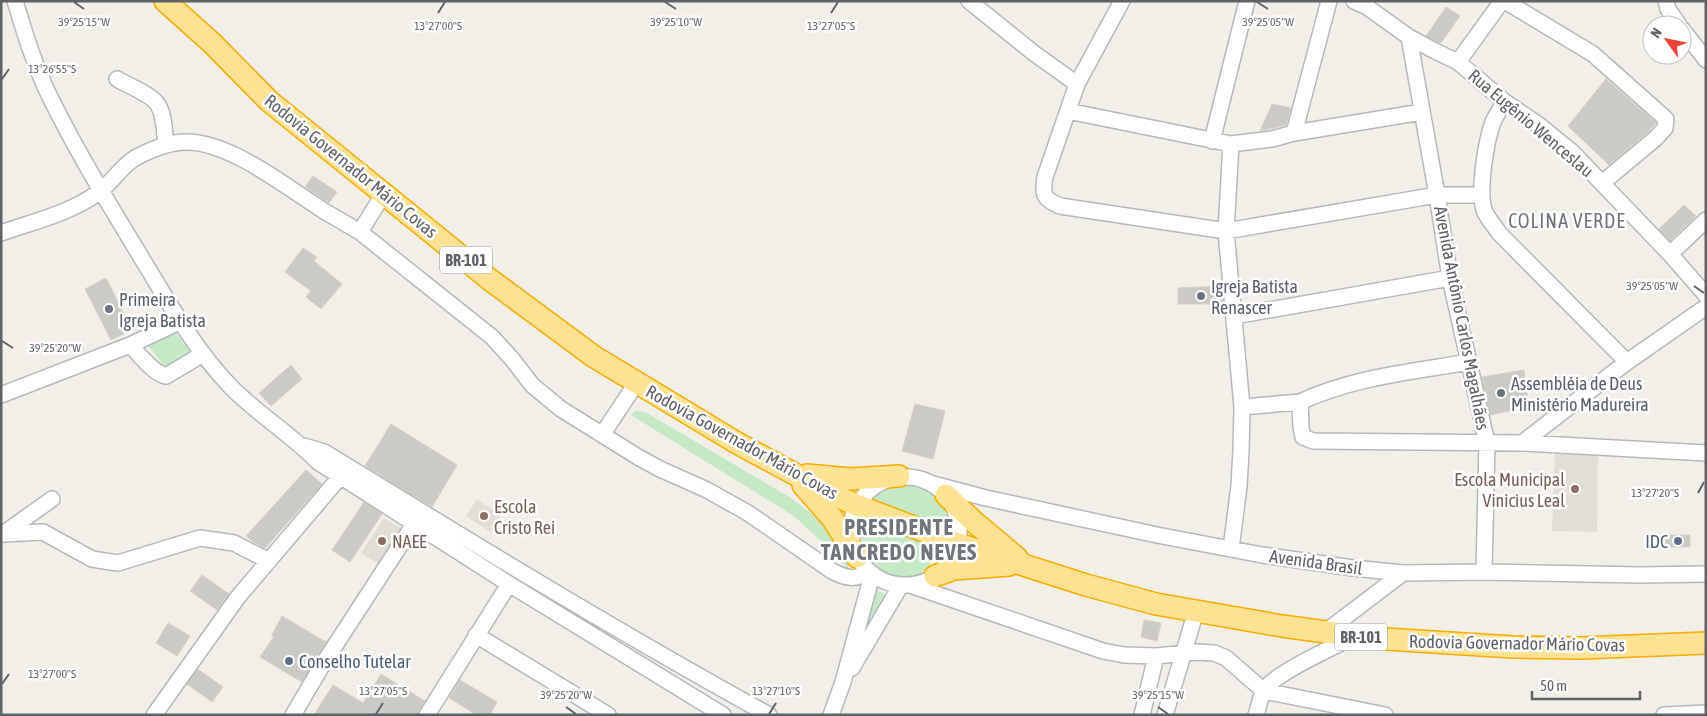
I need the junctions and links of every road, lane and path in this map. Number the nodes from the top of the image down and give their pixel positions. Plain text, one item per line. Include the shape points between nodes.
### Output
1 (15, 1) edge
2 (165, 1) edge
3 (1122, 1) edge
4 (1247, 1) edge
5 (1329, 1) edge
6 (1354, 1) edge
7 (1504, 1) edge
8 (975, 3) edge
9 (1663, 4) edge
10 (1671, 15) edge
11 (1409, 37) junction
12 (1692, 41) edge
13 (1706, 60) edge
14 (1458, 62) junction
15 (117, 79) dead end
16 (1077, 84) junction
17 (1505, 102) junction
18 (1068, 111) junction
19 (1422, 112) junction
20 (1294, 133) junction
21 (1212, 141) junction
22 (1231, 144) junction
23 (166, 145) junction
24 (1602, 183) junction
25 (101, 191) junction
26 (384, 193) junction
27 (1437, 195) junction
28 (1482, 195) junction
29 (1706, 220) edge
30 (1226, 231) junction
31 (360, 232) junction
32 (1, 233) edge
33 (1670, 254) junction
34 (1450, 278) junction
35 (1706, 295) edge
36 (1706, 307) edge
37 (1235, 316) junction
38 (179, 322) junction
39 (130, 345) junction
40 (203, 354) junction
41 (1470, 362) junction
42 (1627, 362) junction
43 (637, 382) junction
44 (1, 395) edge
45 (1300, 402) junction
46 (1242, 407) junction
47 (602, 435) junction
48 (1487, 443) junction
49 (1522, 443) junction
50 (302, 446) junction
51 (1706, 453) edge
52 (790, 472) junction
53 (899, 476) junction
54 (340, 477) junction
55 (940, 490) junction
56 (52, 499) dead end
57 (856, 506) junction
58 (414, 524) junction
59 (2, 534) edge
60 (465, 538) junction
61 (958, 544) junction
62 (452, 548) junction
63 (1230, 549) junction
64 (269, 561) junction
65 (1025, 565) junction
66 (865, 568) junction
67 (1484, 572) junction
68 (1403, 573) junction
69 (1706, 574) edge
70 (935, 576) junction
71 (509, 584) junction
72 (905, 585) junction
73 (1196, 612) junction
74 (1324, 633) junction
75 (476, 635) junction
76 (1355, 636) junction
77 (1706, 643) edge
78 (1184, 654) junction
79 (1156, 656) junction
80 (702, 678) junction
81 (843, 682) junction
82 (1264, 691) junction
83 (691, 695) junction
84 (1706, 713) edge
85 (154, 715) edge
86 (293, 715) edge
87 (427, 715) edge
88 (608, 715) edge
89 (723, 715) edge
90 (769, 715) edge
91 (831, 715) edge
92 (1142, 715) edge
93 (1165, 715) edge
94 (1256, 715) edge
95 (1385, 715) edge
96 (1664, 715) edge

1 - 25 street via 50,96
2 - 26 highway, Rodovia Governador Mário Covas / BR-101 via 269,100
3 - 16 street
4 - 21 street
5 - 20 street
6 - 11 street, Rua Eugênio Wenceslau
7 - 14 street
7 - 24 street via 1593,54 1666,118 1665,128 1656,138
8 - 16 street via 1035,54
9 - 10 street
11 - 14 street, Rua Eugênio Wenceslau
11 - 19 street, Avenida Antônio Carlos Magalhães
12 - 13 street
14 - 17 street, Rua Eugênio Wenceslau
15 - 23 street via 159,106
16 - 18 street
17 - 24 street, Rua Eugênio Wenceslau via 1572,152
17 - 28 street via 1489,134
18 - 21 street
18 - 30 street via 1045,177 1043,189 1051,202
19 - 20 street
19 - 27 street, Avenida Antônio Carlos Magalhães
20 - 22 street
21 - 22 street
22 - 30 street
23 - 25 street via 136,158 119,170
23 - 31 street via 186,142 224,150
24 - 33 street, Rua Eugênio Wenceslau
25 - 32 street via 62,213
25 - 38 street
26 - 31 street
26 - 43 highway, Rodovia Governador Mário Covas / BR-101 via 535,314 593,356
27 - 28 street
27 - 30 street
27 - 34 street, Avenida Antônio Carlos Magalhães
28 - 42 street via 1488,218 1499,232
29 - 33 street
30 - 37 street
31 - 47 street via 492,337 544,396
33 - 35 street, Rua Eugênio Wenceslau
34 - 37 street
34 - 41 street, Avenida Antônio Carlos Magalhães
36 - 42 street
37 - 46 street
38 - 39 street
38 - 40 street
39 - 40 street via 155,371 166,376
39 - 44 street
40 - 50 street via 229,385
41 - 45 street via 1351,383
41 - 48 street, Avenida Antônio Carlos Magalhães
42 - 49 street
43 - 47 street
43 - 52 highway, Rodovia Governador Mário Covas / BR-101
45 - 46 street
45 - 48 street via 1303,437 1314,442
46 - 63 street via 1239,486
47 - 66 street via 660,469 748,513 837,574 854,578 862,576
48 - 49 street
48 - 67 street, Avenida Antônio Carlos Magalhães
49 - 51 street
50 - 54 street
50 - 60 street via 324,452
52 - 53 highway via 851,480
52 - 57 highway, Rodovia Governador Mário Covas / BR-101
52 - 66 highway via 832,518
53 - 55 street, Avenida Brasil via 916,477
53 - 57 street via 882,481 867,491
54 - 58 street
54 - 64 street
55 - 61 street via 955,510
55 - 63 street, Avenida Brasil
55 - 65 highway
56 - 59 street
57 - 61 highway, Rodovia Governador Mário Covas / BR-101
57 - 66 street via 850,522 851,540
58 - 62 street
58 - 86 street
59 - 64 street via 43,532 92,559 118,563 200,538 234,544
60 - 62 street
60 - 80 street
61 - 65 highway, Rodovia Governador Mário Covas / BR-101
61 - 70 street via 948,563
62 - 71 street
63 - 68 street, Avenida Brasil
64 - 85 street via 227,612
65 - 70 highway via 954,569
65 - 73 highway, Rodovia Governador Mário Covas / BR-101 via 1130,597
66 - 72 street via 885,582
66 - 81 street
67 - 68 street, Avenida Brasil
67 - 69 street, Avenida Brasil
68 - 74 street
70 - 72 street
71 - 75 street
71 - 83 street
72 - 79 street via 1084,646 1124,655
72 - 81 street
73 - 74 highway, Rodovia Governador Mário Covas / BR-101
73 - 78 street
74 - 76 highway, Rodovia Governador Mário Covas / BR-101
75 - 87 street
75 - 88 street
76 - 77 highway, Rodovia Governador Mário Covas / BR-101 via 1582,648
76 - 82 street via 1279,677
78 - 79 street
78 - 82 street via 1206,652 1226,658
78 - 93 street
79 - 92 street
80 - 83 street
80 - 90 street
81 - 91 street
82 - 94 street
82 - 95 street
83 - 89 street
84 - 96 street

